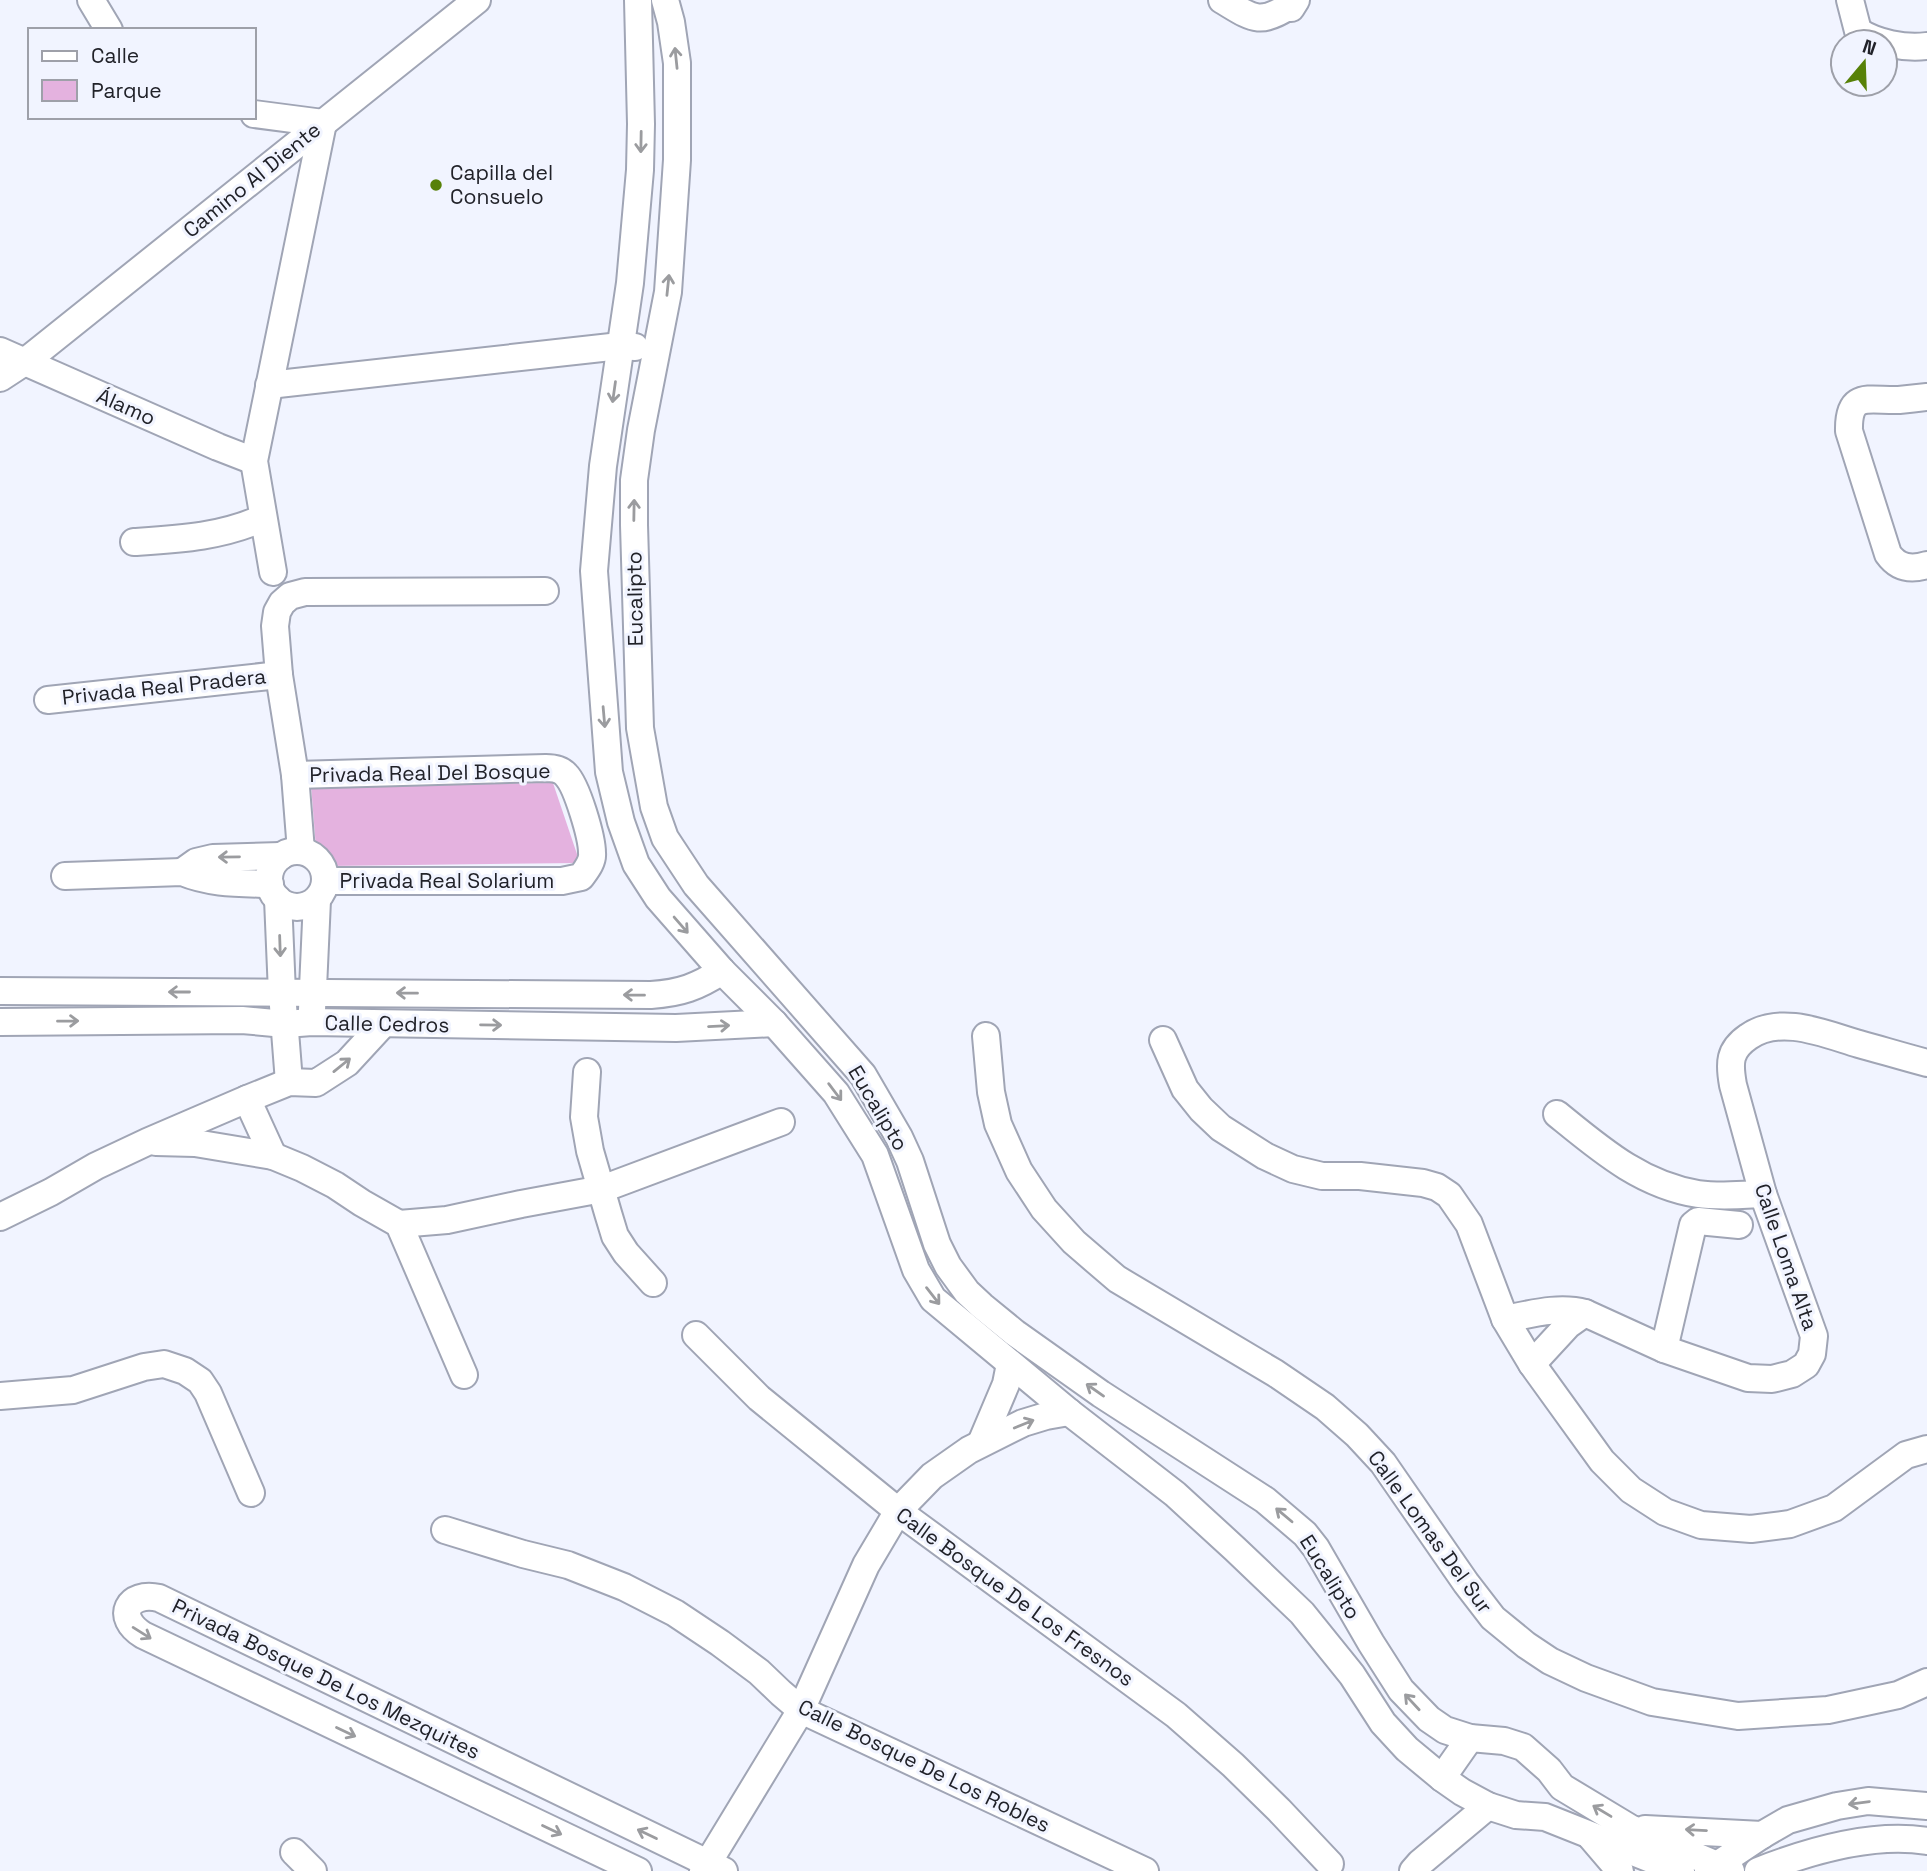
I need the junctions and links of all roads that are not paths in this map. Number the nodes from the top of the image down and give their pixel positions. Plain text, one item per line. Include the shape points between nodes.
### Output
1 (91, 0) edge
2 (477, 0) edge
3 (638, 0) edge
4 (665, 0) edge
5 (1222, 0) edge
6 (1296, 0) edge
7 (1850, 0) edge
8 (108, 28) edge
9 (1927, 46) edge
10 (256, 114) edge
11 (323, 123) junction
12 (620, 346) junction
13 (658, 349) junction
14 (0, 351) edge
15 (26, 361) junction
16 (0, 378) edge
17 (269, 385) junction
18 (1927, 397) edge
19 (254, 461) junction
20 (263, 518) junction
21 (134, 542) dead end
22 (1927, 565) edge
23 (273, 572) dead end
24 (545, 591) dead end
25 (599, 649) junction
26 (636, 651) junction
27 (279, 674) junction
28 (48, 700) dead end
29 (295, 775) junction
30 (583, 811) joint
31 (291, 854) junction
32 (182, 872) junction
33 (65, 876) dead end
34 (321, 890) junction
35 (274, 891) junction
36 (722, 971) junction
37 (0, 992) edge
38 (312, 992) junction
39 (282, 993) junction
40 (670, 994) junction
41 (0, 1022) edge
42 (312, 1022) junction
43 (774, 1023) junction
44 (285, 1024) junction
45 (383, 1024) junction
46 (676, 1028) junction
47 (986, 1036) dead end
48 (1163, 1040) dead end
49 (1927, 1063) edge
50 (587, 1072) dead end
51 (289, 1082) junction
52 (247, 1099) junction
53 (1557, 1114) dead end
54 (780, 1122) dead end
55 (147, 1142) junction
56 (272, 1156) junction
57 (602, 1189) junction
58 (1763, 1194) junction
59 (0, 1217) edge
60 (399, 1224) junction
61 (1739, 1225) dead end
62 (653, 1283) dead end
63 (1585, 1313) junction
64 (1504, 1319) junction
65 (696, 1335) dead end
66 (1664, 1349) junction
67 (1010, 1364) junction
68 (1532, 1364) junction
69 (464, 1375) dead end
70 (0, 1396) edge
71 (1069, 1412) junction
72 (981, 1443) junction
73 (1927, 1449) edge
74 (251, 1493) dead end
75 (898, 1511) junction
76 (445, 1530) dead end
77 (1927, 1682) edge
78 (801, 1710) junction
79 (1470, 1738) junction
80 (1442, 1778) junction
81 (1562, 1787) junction
82 (1488, 1806) junction
83 (1927, 1806) edge
84 (1545, 1817) junction
85 (1630, 1828) junction
86 (1588, 1833) junction
87 (1762, 1835) junction
88 (1927, 1841) edge
89 (294, 1853) dead end
90 (1330, 1864) dead end
91 (712, 1869) edge
92 (1719, 1869) edge
93 (313, 1871) edge
94 (638, 1871) edge
95 (1146, 1871) edge
96 (1413, 1871) edge
97 (1620, 1871) edge
98 (1681, 1871) edge
99 (1758, 1871) edge

1 - 8 street
2 - 11 street, Camino Al Diente
3 -> 12 street, Eucalipto via 640,170
13 -> 4 street, Eucalipto via 668,292 677,160 677,63
5 - 6 street via 1259,19 1291,8
7 - 9 street via 1858,31 1870,39
10 - 11 street
11 - 15 street, Camino Al Diente
11 - 17 street
12 - 13 street
12 - 17 street
12 -> 25 street, Eucalipto via 594,571
26 -> 13 street, Eucalipto via 634,480
14 - 15 street, Álamo
15 - 16 street, Camino Al Diente
15 - 19 street, Álamo
17 - 19 street
18 - 22 street via 1861,400 1848,415 1888,554 1901,566
19 - 20 street
20 - 21 street via 215,535
20 - 23 street
24 - 27 street via 305,592 290,596 277,612 275,626
25 - 26 street
25 -> 36 street, Eucalipto via 609,772 629,848 658,898
79 -> 26 street, Eucalipto via 1429,1719 1401,1690 1316,1548 1282,1513 1026,1340 982,1306 954,1275 937,1244 910,1161 863,1075 696,885 665,838 654,807 640,728
27 - 28 street, Privada Real Pradera
27 - 29 street
29 - 30 street, Privada Real Del Bosque via 549,768 567,776
29 - 31 street
30 - 34 street, Privada Real Solarium via 591,862 574,879
31 -> 32 street via 203,859
31 - 34 street via 314,856 323,867
31 - 35 street via 273,864 269,875
32 - 33 street
32 - 35 street
34 - 35 street via 308,906 297,907 286,905
34 - 38 street
35 -> 39 street
36 - 40 street, Calle Cedros via 700,985
36 - 43 street, Eucalipto
39 -> 37 street, Calle Cedros
38 - 39 street, Calle Cedros
40 -> 38 street, Calle Cedros
38 - 42 street
39 - 44 street
40 - 46 street
41 -> 44 street, Calle Cedros via 242,1020
42 - 44 street, Calle Cedros
42 - 45 street, Calle Cedros
46 -> 43 street, Calle Cedros
43 -> 67 street, Eucalipto via 836,1093 875,1155 916,1270 933,1299
44 - 51 street
45 -> 46 street, Calle Cedros
51 -> 45 street via 316,1083 331,1074
47 - 77 street, Calle Lomas Del Sur via 998,1124 1019,1171 1051,1217 1117,1279 1275,1373 1357,1435 1383,1463 1493,1619 1526,1645 1586,1678 1651,1702 1738,1716 1828,1710 1898,1695
48 - 64 street via 1185,1089 1201,1109 1265,1156 1322,1176 1423,1183 1448,1195 1469,1224
49 - 58 street, Calle Loma Alta via 1785,1026 1766,1028 1739,1043 1730,1069
50 - 57 street via 584,1117
51 - 52 street
52 - 55 street
52 - 56 street
53 - 58 street via 1615,1160 1658,1184 1696,1194
54 - 57 street
55 - 56 street via 195,1143
55 - 59 street
56 - 60 street via 335,1185
57 - 60 street via 447,1220
57 - 62 street via 615,1236
58 - 66 street, Calle Loma Alta via 1814,1336 1806,1365 1772,1379 1748,1378
60 - 69 street
61 - 66 street via 1698,1221 1693,1225
63 - 64 street, Calle Loma Alta via 1562,1309
63 - 66 street, Calle Loma Alta
63 - 68 street
64 - 68 street
65 - 75 street, Calle Bosque De Los Fresnos via 759,1398
67 - 71 street, Eucalipto
67 - 72 street
68 - 73 street via 1602,1461 1631,1490 1665,1512 1700,1525 1751,1530 1790,1524 1834,1508 1906,1455
70 - 74 street via 74,1390 164,1364 185,1371 208,1393
72 -> 71 street via 1023,1423
71 - 80 street, Eucalipto via 1175,1494 1303,1613 1383,1723
72 - 75 street via 932,1476
75 - 78 street via 866,1565
75 - 90 street, Calle Bosque De Los Fresnos via 1176,1715 1233,1765
76 - 78 street, Calle Bosque De Los Robles via 568,1565 624,1587 720,1643
78 - 91 street
78 - 95 street, Calle Bosque De Los Robles
79 - 80 street
79 - 81 street, Eucalipto via 1523,1748
80 - 82 street, Eucalipto
81 - 84 street
85 -> 81 street, Eucalipto
82 - 84 street, Eucalipto via 1516,1815
82 - 96 street
83 -> 87 street via 1868,1801 1837,1806 1788,1820
84 - 86 street, Eucalipto
87 -> 85 street
85 - 92 street, Eucalipto
86 - 97 street
86 - 98 street, Eucalipto
87 - 92 street
88 - 99 street via 1875,1840 1817,1850
89 - 93 street
91 -> 94 street, Privada Bosque De Los Mezquites via 159,1598 138,1598 128,1609 128,1622 143,1635

